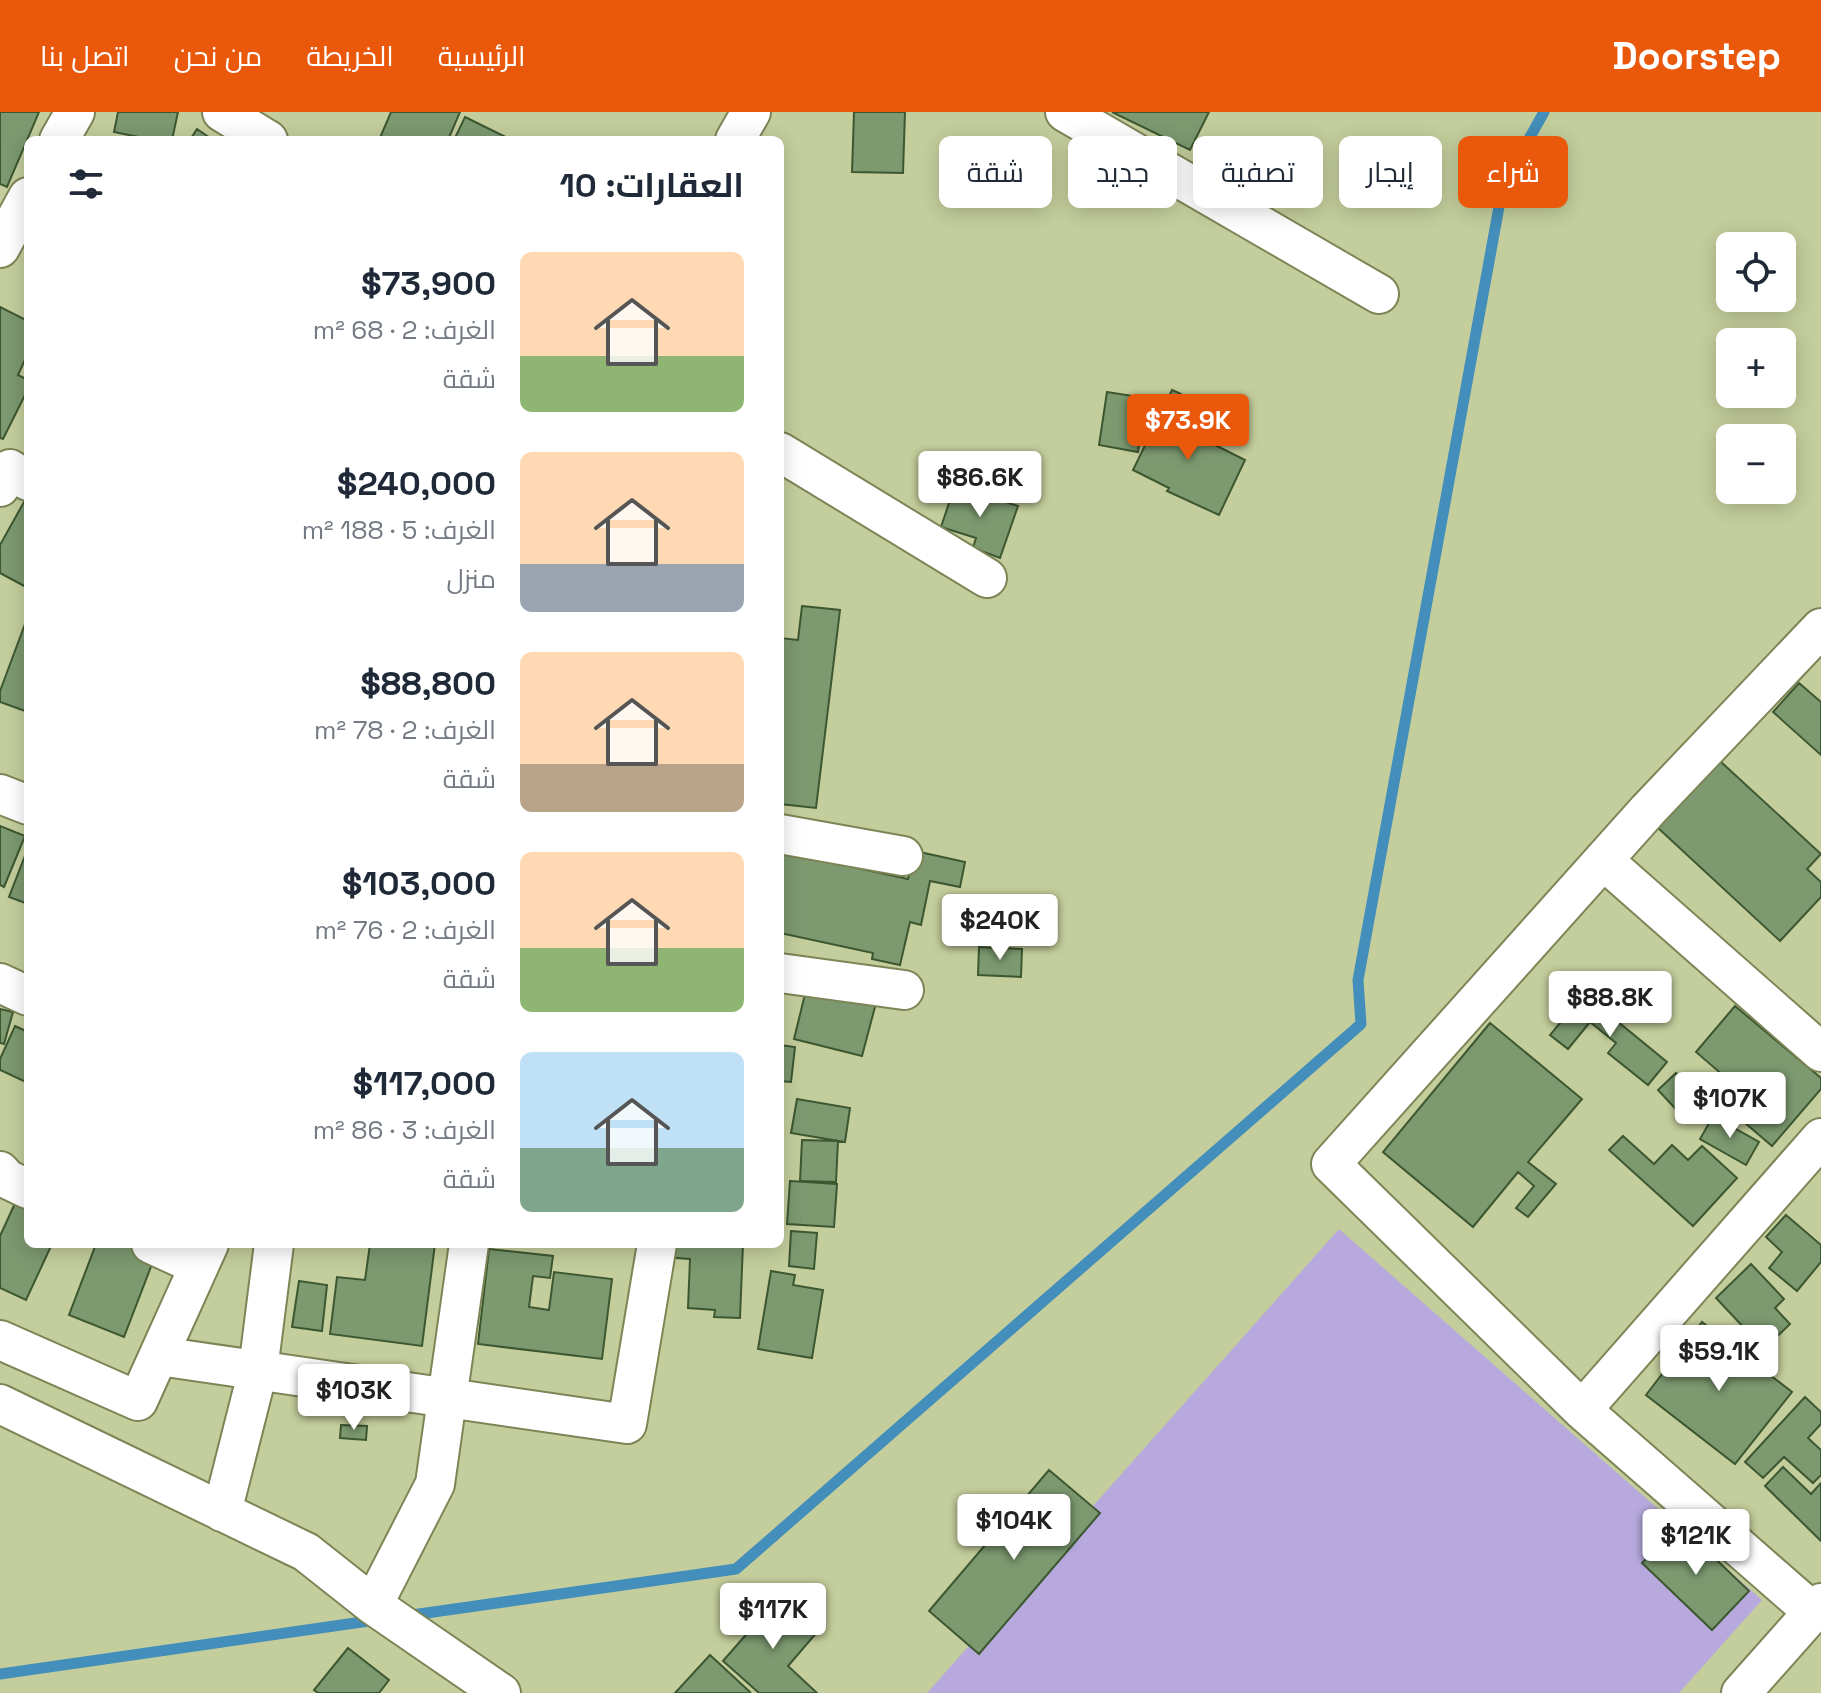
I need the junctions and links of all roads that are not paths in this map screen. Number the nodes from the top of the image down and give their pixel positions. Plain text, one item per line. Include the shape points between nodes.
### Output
1 (75, 112) edge
2 (222, 112) edge
3 (751, 112) edge
4 (1065, 112) edge
5 (61, 136) edge
6 (261, 136) edge
7 (737, 136) edge
8 (1379, 294) dead end
9 (784, 454) edge
10 (24, 478) edge
11 (0, 487) edge
12 (987, 578) dead end
13 (1821, 628) edge
14 (0, 794) edge
15 (24, 803) edge
16 (784, 835) edge
17 (903, 856) dead end
18 (1603, 860) junction
19 (784, 974) edge
20 (0, 983) edge
21 (904, 990) dead end
22 (24, 994) edge
23 (1821, 1052) edge
24 (1821, 1138) edge
25 (170, 1248) edge
26 (273, 1248) edge
27 (468, 1248) edge
28 (656, 1248) edge
29 (204, 1255) edge
30 (0, 1340) edge
31 (159, 1356) junction
32 (258, 1370) junction
33 (448, 1397) junction
34 (0, 1404) edge
35 (1582, 1410) junction
36 (222, 1512) junction
37 (373, 1605) junction
38 (1817, 1608) edge
39 (1754, 1688) edge
40 (501, 1693) edge

1 - 5 street
2 - 6 street
3 - 7 street
4 - 8 street
9 - 12 street
10 - 11 street via 10,469
13 - 18 street
14 - 15 street
16 - 17 street
18 - 23 street
18 - 35 street via 1331,1164
19 - 21 street
20 - 22 street
24 - 35 street
25 - 29 street
26 - 32 street
27 - 33 street
28 - 33 street via 627,1424
29 - 31 street
30 - 31 street via 138,1401
31 - 32 street
32 - 33 street
32 - 36 street
33 - 37 street via 435,1484
34 - 36 street
35 - 38 street
36 - 37 street via 306,1552
37 - 40 street
38 - 39 street

